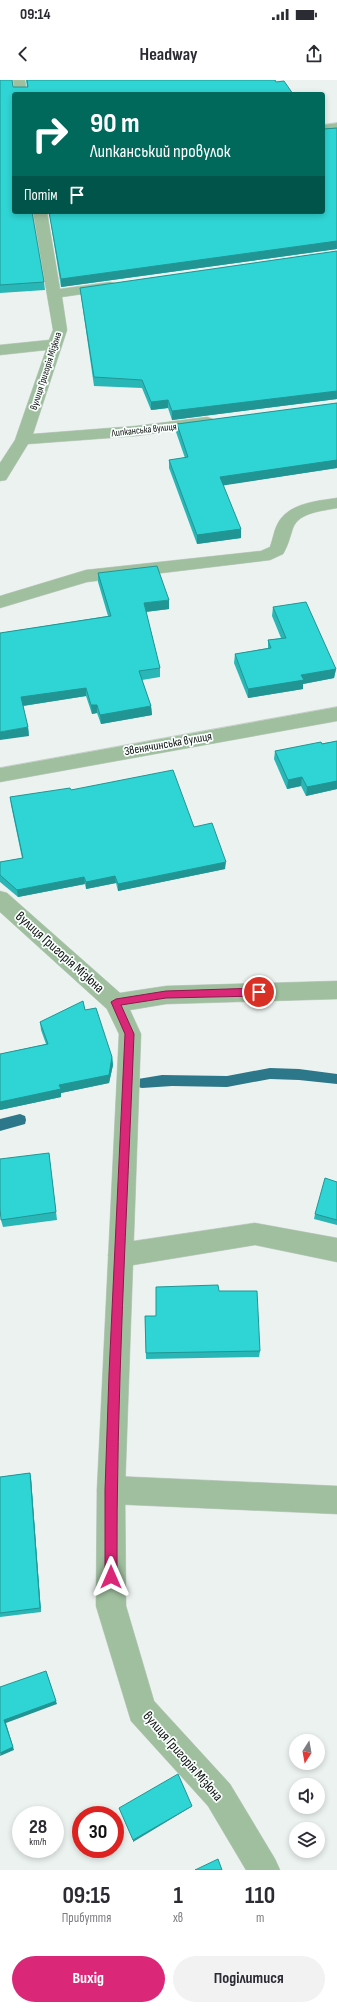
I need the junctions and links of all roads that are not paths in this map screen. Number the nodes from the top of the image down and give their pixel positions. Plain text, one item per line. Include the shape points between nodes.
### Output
1 (18, 80) edge
2 (21, 92) edge
3 (337, 127) edge
4 (325, 129) edge
5 (40, 214) edge
6 (124, 284) edge
7 (53, 294) junction
8 (56, 344) junction
9 (0, 350) edge
10 (221, 420) edge
11 (23, 440) junction
12 (0, 476) edge
13 (337, 503) edge
14 (0, 602) edge
15 (337, 714) edge
16 (0, 776) edge
17 (0, 899) edge
18 (337, 990) edge
19 (116, 1002) junction
20 (337, 1250) edge
21 (121, 1256) junction
22 (111, 1490) junction
23 (337, 1500) edge
24 (264, 1870) edge

1 - 2 street
3 - 4 street
5 - 7 street, вулиця Григорія Мізюна
6 - 7 street
7 - 8 street, вулиця Григорія Мізюна via 60,330
8 - 9 street
8 - 11 street, вулиця Григорія Мізюна
10 - 11 street, Липканська вулиця via 136,432
11 - 12 street, вулиця Григорія Мізюна
13 - 14 street via 298,513 288,522 278,550 264,556 86,576
15 - 16 street, Звенячинська вулиця
17 - 19 street, вулиця Григорія Мізюна
18 - 19 street via 166,994
19 - 21 street, вулиця Григорія Мізюна via 130,1034
20 - 21 street via 255,1234
21 - 22 street, вулиця Григорія Мізюна
22 - 23 street
22 - 24 street, вулиця Григорія Мізюна via 111,1606 142,1710 219,1795

